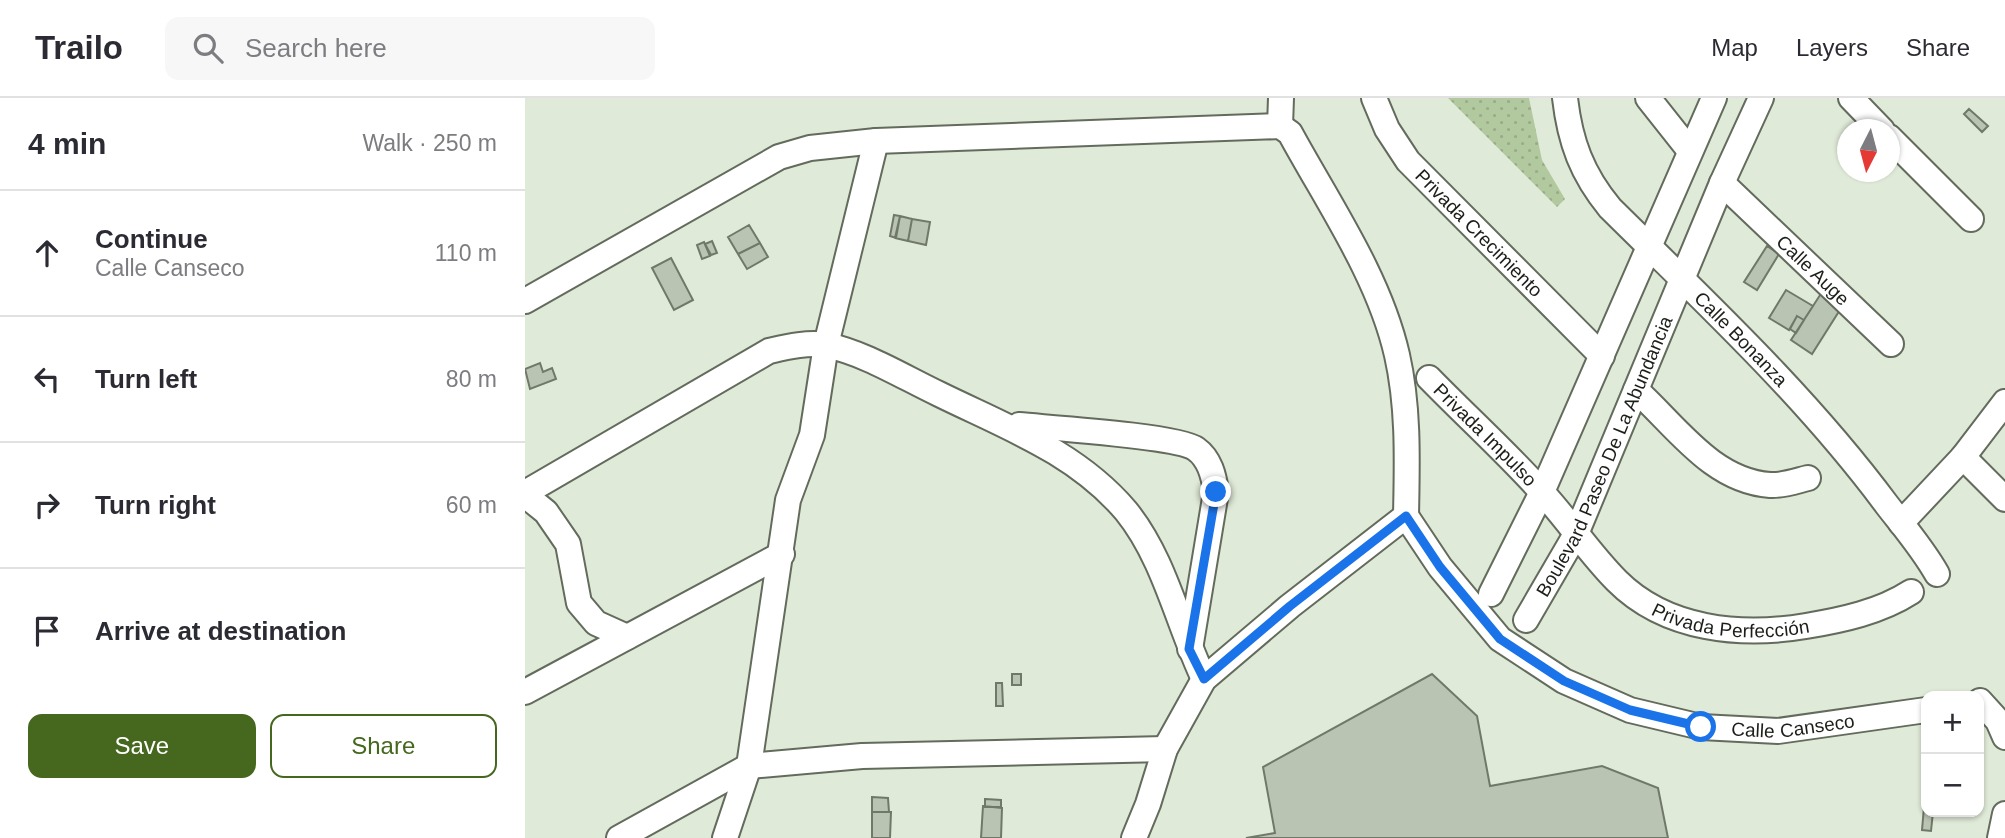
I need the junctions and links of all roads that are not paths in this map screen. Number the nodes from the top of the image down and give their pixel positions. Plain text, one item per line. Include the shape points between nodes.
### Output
1 (1281, 98) edge
2 (1374, 98) edge
3 (1565, 98) edge
4 (1648, 98) edge
5 (1714, 98) edge
6 (1761, 98) edge
7 (1851, 98) edge
8 (1871, 119) edge
9 (1280, 125) junction
10 (876, 141) junction
11 (1900, 148) edge
12 (1690, 151) junction
13 (1729, 189) junction
14 (1971, 219) dead end
15 (1650, 247) junction
16 (1682, 280) junction
17 (525, 302) edge
18 (1891, 344) dead end
19 (825, 345) junction
20 (1602, 356) junction
21 (1429, 378) dead end
22 (1636, 390) junction
23 (2005, 402) edge
24 (1006, 424) junction
25 (1963, 457) junction
26 (1808, 478) dead end
27 (1542, 492) junction
28 (525, 494) edge
29 (2005, 499) edge
30 (1406, 516) junction
31 (1901, 523) junction
32 (1576, 534) junction
33 (782, 554) junction
34 (1937, 574) dead end
35 (1911, 592) dead end
36 (1491, 594) dead end
37 (1526, 620) dead end
38 (627, 637) junction
39 (1189, 649) junction
40 (1204, 679) junction
41 (525, 692) edge
42 (2005, 694) edge
43 (1984, 700) edge
44 (1984, 705) edge
45 (1921, 710) edge
46 (2005, 737) edge
47 (1165, 749) junction
48 (749, 766) junction
49 (2005, 814) edge
50 (619, 838) edge
51 (725, 838) edge
52 (1134, 838) edge
53 (2000, 838) edge

1 - 9 street
2 - 20 street, Privada Crecimiento via 1387,129 1409,161
3 - 15 street, Calle Bonanza via 1568,130 1592,185
4 - 12 street
5 - 12 street
6 - 13 street, Boulevard Paseo De La Abundancia
7 - 8 street
9 - 10 street
9 - 30 street via 1290,133 1352,246 1380,303 1397,355 1405,412
10 - 17 street via 810,148 779,157
10 - 19 street
11 - 14 street
12 - 15 street
13 - 16 street, Boulevard Paseo De La Abundancia
13 - 18 street, Calle Auge
15 - 16 street, Calle Bonanza
15 - 20 street
16 - 22 street, Boulevard Paseo De La Abundancia
16 - 31 street, Calle Bonanza via 1807,407
19 - 24 street via 871,361
19 - 28 street via 769,351
19 - 33 street via 812,435 788,500
20 - 27 street
21 - 27 street, Privada Impulso
22 - 26 street via 1709,461 1738,479 1772,486
22 - 32 street, Boulevard Paseo De La Abundancia
23 - 25 street
24 - 39 street via 1062,454 1126,512 1148,545
24 - 39 street via 1165,440 1195,448 1213,471 1216,492
25 - 29 street
25 - 31 street
27 - 32 street, Privada Impulso
27 - 36 street
28 - 38 street via 547,512 568,544 579,603 596,623
30 - 40 street
30 - 45 street, Calle Canseco via 1440,567 1500,639 1564,681 1630,710 1701,727 1778,731
31 - 34 street, Calle Bonanza
32 - 35 street, Privada Perfección via 1619,583 1658,608 1709,629 1767,633 1819,624 1890,606
32 - 37 street, Boulevard Paseo De La Abundancia
33 - 38 street
33 - 48 street
38 - 41 street
39 - 40 street
40 - 47 street
42 - 43 street
44 - 46 street
47 - 48 street via 862,756
47 - 52 street
48 - 50 street
48 - 51 street
49 - 53 street

